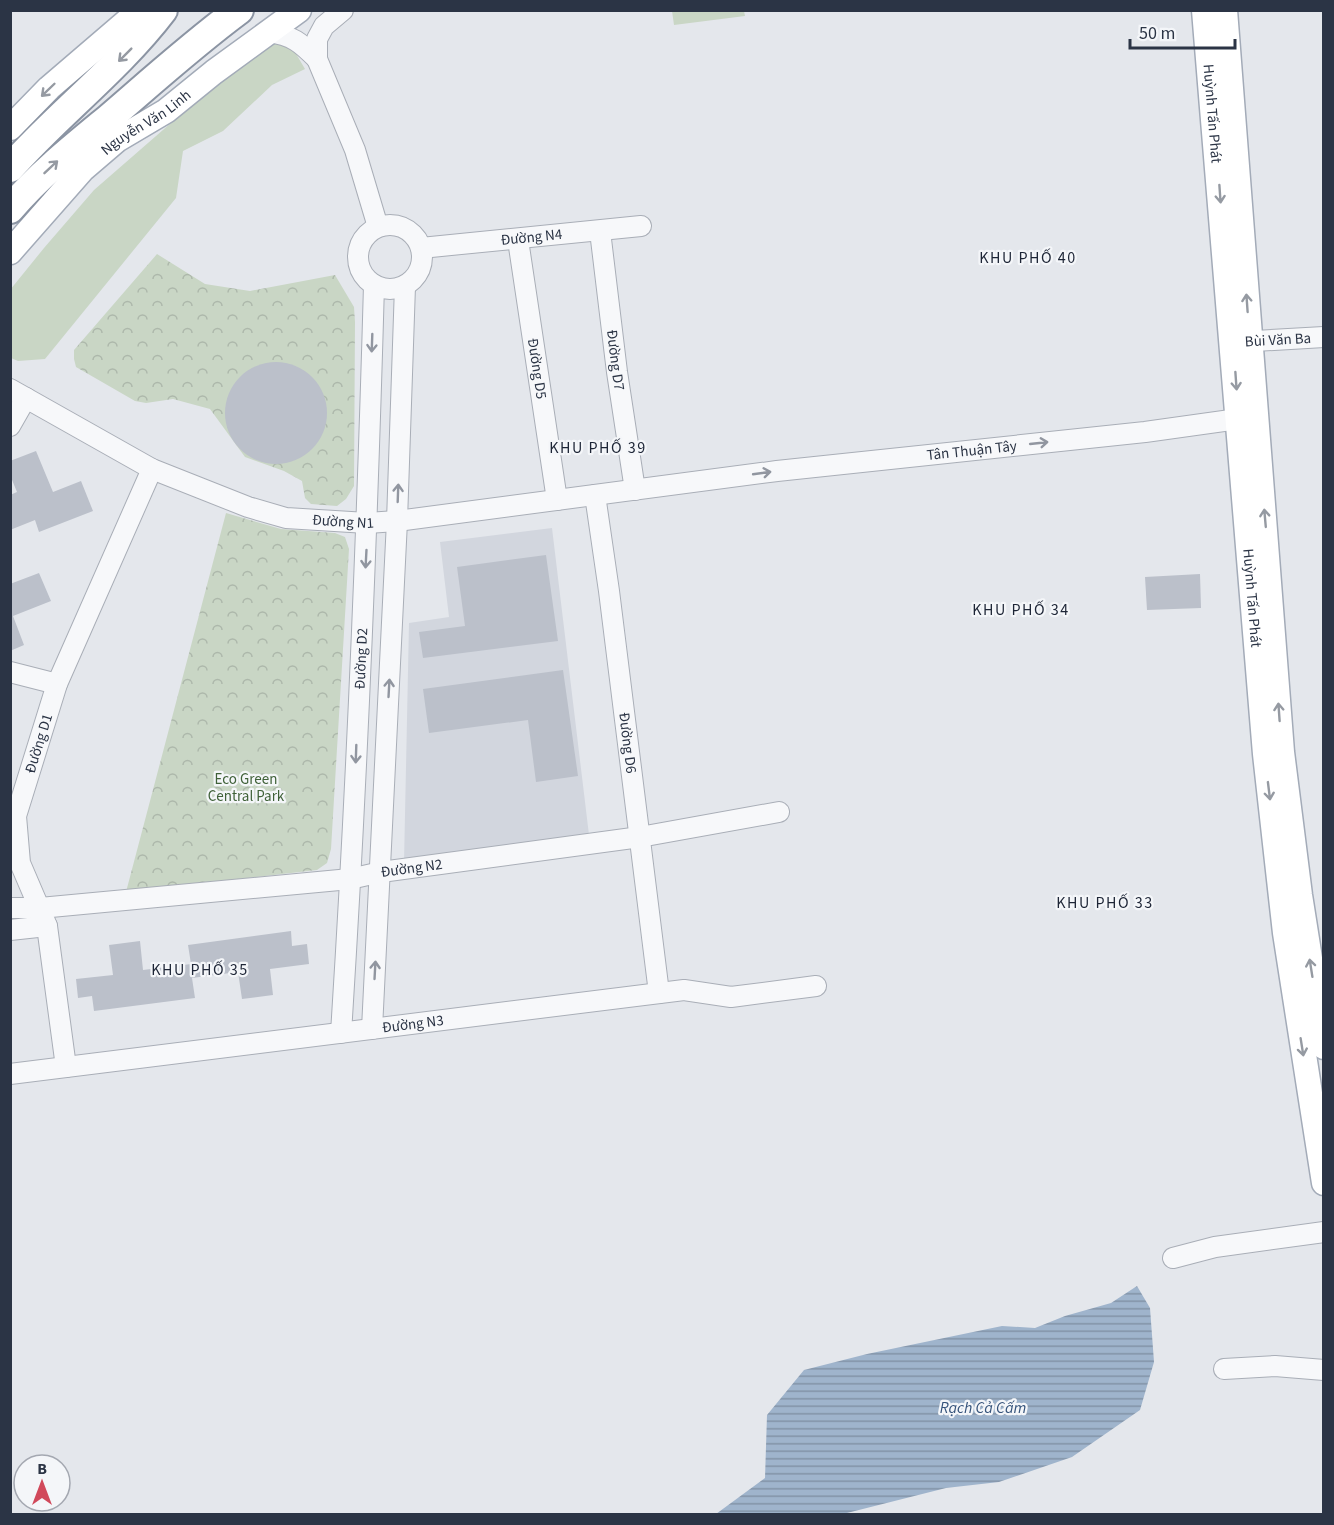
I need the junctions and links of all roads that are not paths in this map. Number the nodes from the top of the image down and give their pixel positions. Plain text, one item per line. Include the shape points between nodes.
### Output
1 (140, 10) edge
2 (163, 10) edge
3 (239, 10) edge
4 (299, 10) edge
5 (343, 10) edge
6 (1204, 10) edge
7 (1225, 10) edge
8 (270, 21) edge
9 (242, 52) junction
10 (211, 58) junction
11 (177, 59) junction
12 (317, 59) junction
13 (14, 119) edge
14 (117, 140) junction
15 (10, 168) edge
16 (10, 209) edge
17 (641, 226) dead end
18 (378, 227) junction
19 (600, 231) junction
20 (518, 240) junction
21 (421, 248) junction
22 (10, 252) edge
23 (374, 285) junction
24 (405, 286) junction
25 (1323, 338) edge
26 (1241, 342) junction
27 (18, 394) edge
28 (1238, 419) junction
29 (10, 426) edge
30 (152, 469) junction
31 (704, 481) joint
32 (635, 490) junction
33 (595, 495) junction
34 (557, 500) junction
35 (397, 521) junction
36 (367, 523) junction
37 (10, 672) edge
38 (57, 684) junction
39 (1273, 753) junction
40 (779, 812) dead end
41 (640, 837) junction
42 (381, 872) junction
43 (350, 879) junction
44 (10, 908) edge
45 (44, 917) junction
46 (10, 930) edge
47 (816, 986) dead end
48 (659, 993) junction
49 (372, 1029) junction
50 (340, 1033) junction
51 (1323, 1047) edge
52 (66, 1067) junction
53 (1315, 1073) edge
54 (10, 1074) edge
55 (1323, 1183) edge
56 (1323, 1232) edge
57 (1173, 1258) dead end
58 (1224, 1369) dead end
59 (1323, 1370) edge

1 -> 13 main road
2 -> 15 highway via 130,51
3 - 11 highway, Nguyễn Văn Linh
4 - 8 main road, Nguyễn Văn Linh
5 - 12 street via 324,26 317,39
6 -> 26 main road, Huỳnh Tấn Phát
26 -> 7 main road, Huỳnh Tấn Phát
8 - 9 main road, Nguyễn Văn Linh
8 - 10 main road, Nguyễn Văn Linh
8 - 12 street
9 - 10 main road
9 - 14 main road, Nguyễn Văn Linh via 166,111
10 - 11 main road
10 - 14 main road, Nguyễn Văn Linh via 127,122
16 -> 11 highway, Nguyễn Văn Linh via 59,160
12 - 18 street via 355,150
14 - 22 main road, Nguyễn Văn Linh via 82,170
17 - 19 street, Đường N4
18 - 21 street via 401,227 414,235
18 - 23 street via 361,243 358,259 363,274
19 - 20 street, Đường N4
19 - 32 street, Đường D7
20 - 21 street, Đường N4
20 - 34 street, Đường D5
21 - 24 street via 420,270
23 - 24 street via 389,289
23 -> 36 street, Đường D2
35 -> 24 street, Đường D2
25 - 26 street, Bùi Văn Ba
26 -> 28 main road, Huỳnh Tấn Phát
39 -> 26 main road, Huỳnh Tấn Phát
27 - 29 street
27 - 30 street, Đường N1
31 -> 28 street, Tân Thuận Tây
28 - 39 main road, Huỳnh Tấn Phát
30 - 36 street, Đường N1 via 286,518
30 - 38 street, Đường D1
31 - 32 street, Đường N1
32 - 33 street, Đường N1
33 - 34 street, Đường N1
33 - 41 street, Đường D6
34 - 35 street, Đường N1
35 - 36 street, Đường N1
42 -> 35 street, Đường D2
36 -> 43 street, Đường D2
37 - 38 street
38 - 45 street, Đường D1 via 16,816 20,863
51 -> 39 main road, Huỳnh Tấn Phát
39 -> 53 main road, Huỳnh Tấn Phát via 1285,933
40 - 41 street, Đường N2
41 - 42 street, Đường N2
41 - 48 street, Đường D6
42 - 43 street, Đường N2
49 -> 42 street, Đường D2
43 - 45 street, Đường N2
43 - 50 street, Đường D2
44 - 45 street
45 - 46 street
45 - 52 street, Đường D1
47 - 48 street, Đường N3 via 731,997 684,990
48 - 49 street, Đường N3
49 - 50 street, Đường N3
50 - 52 street, Đường N3
52 - 54 street, Đường N3
53 - 55 main road, Huỳnh Tấn Phát
56 - 57 street via 1215,1246
58 - 59 street via 1275,1366

